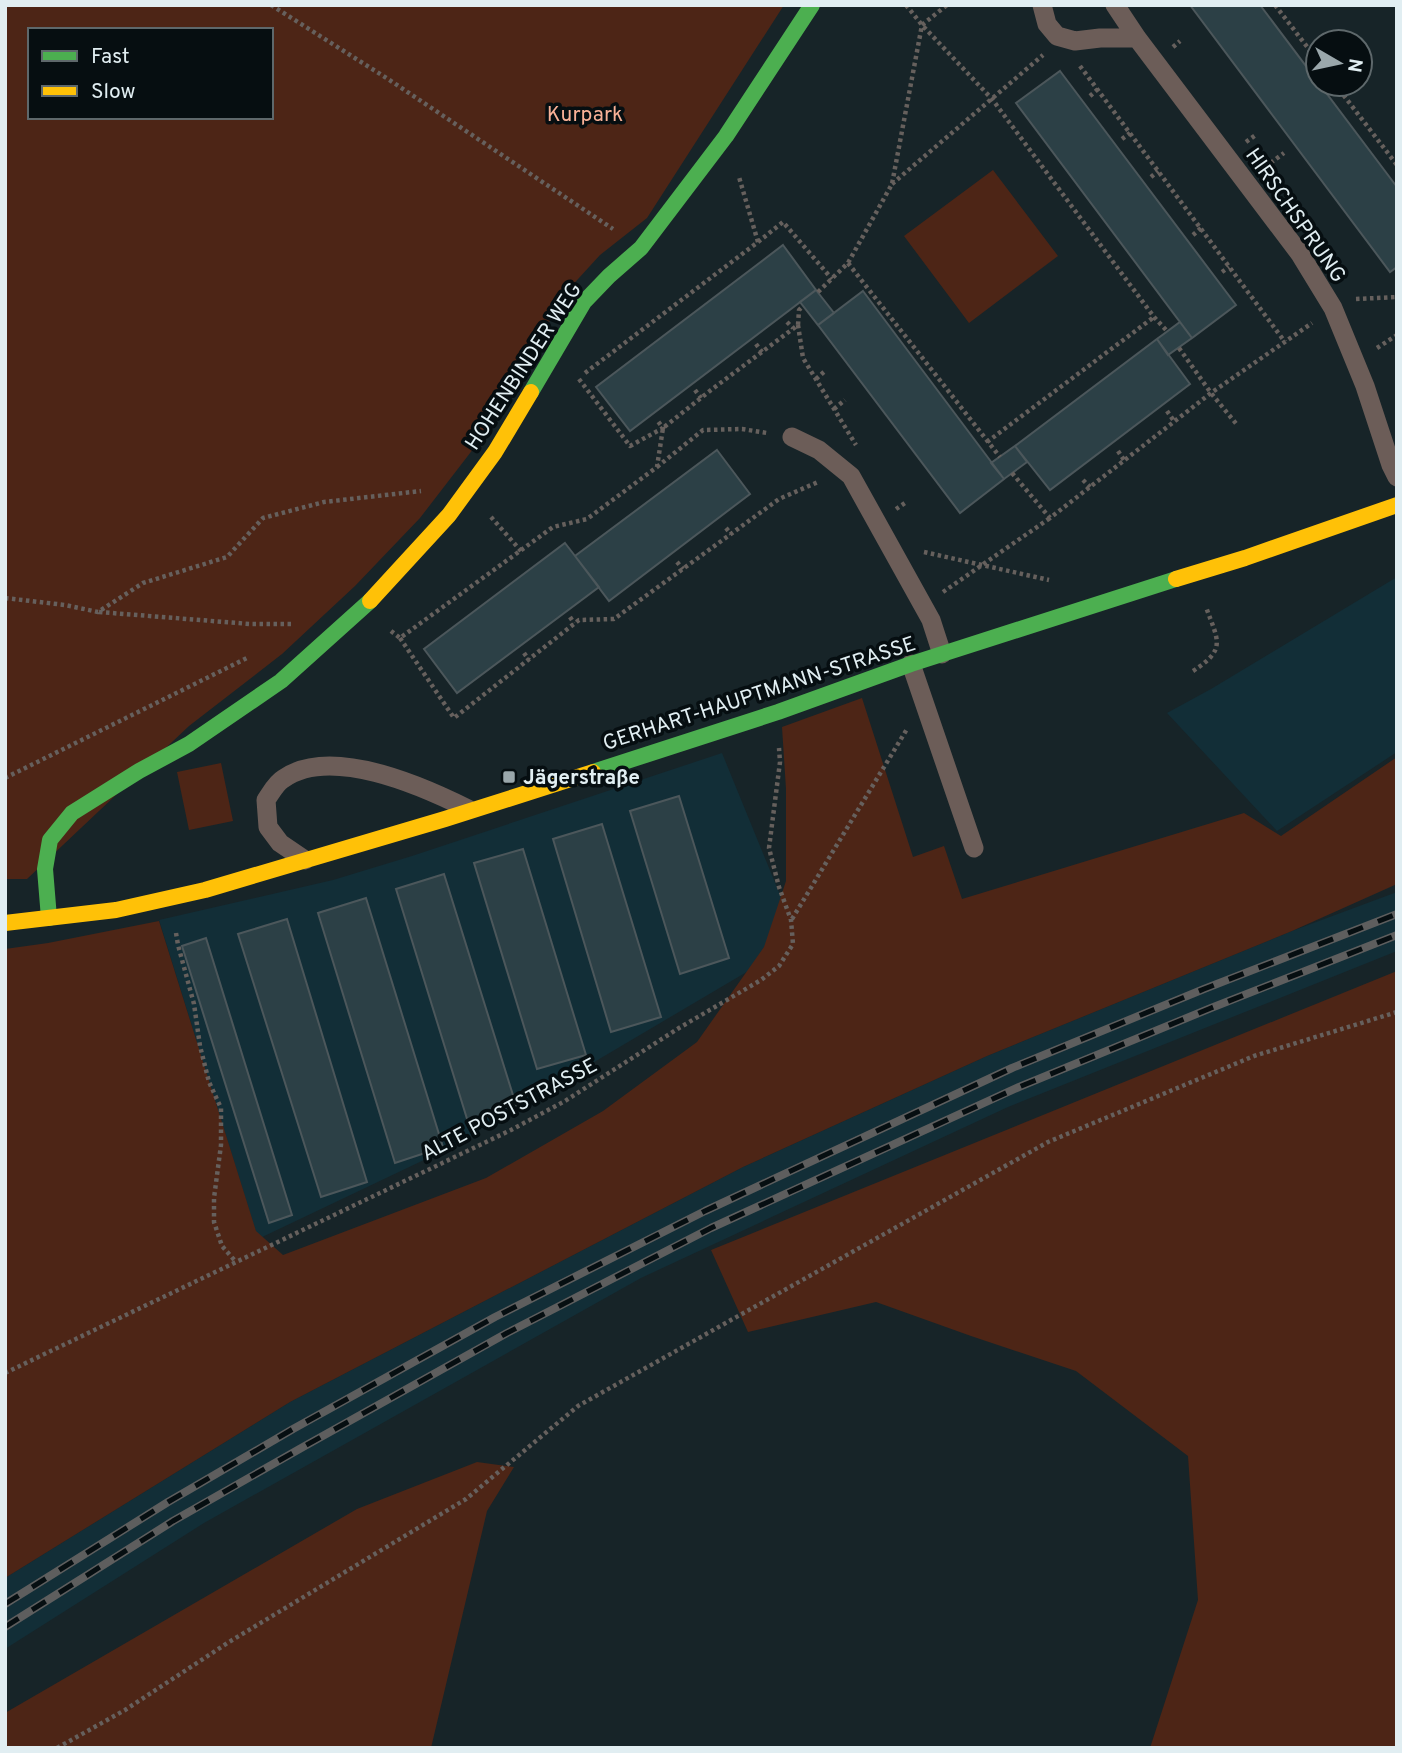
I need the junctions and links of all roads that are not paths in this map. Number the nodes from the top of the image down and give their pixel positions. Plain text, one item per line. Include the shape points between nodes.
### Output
1 (812, 5) edge
2 (1042, 5) edge
3 (1115, 5) edge
4 (1137, 38) junction
5 (792, 438) road end
6 (1397, 477) edge
7 (1397, 505) edge
8 (942, 654) junction
9 (911, 664) junction
10 (471, 811) junction
11 (974, 848) dead end
12 (305, 860) junction
13 (49, 918) junction
14 (5, 923) edge

1 - 13 street, HOHENBINDER WEG via 726,136 641,248 584,302 495,452 467,490 363,609 281,681 189,744 72,813 50,840 45,869
2 - 4 lane via 1047,24 1057,36 1075,41
3 - 4 lane, HIRSCHSPRUNG
4 - 6 lane, HIRSCHSPRUNG via 1300,254 1334,308
5 - 8 lane via 819,450 851,475 931,620
7 - 8 street, GERHART-HAUPTMANN-STRASSE
8 - 9 street, GERHART-HAUPTMANN-STRASSE
9 - 10 street, GERHART-HAUPTMANN-STRASSE
9 - 11 lane
10 - 12 street, GERHART-HAUPTMANN-STRASSE
10 - 12 lane via 387,776 344,766 308,767 281,779 266,800 268,827 279,843
12 - 13 street, GERHART-HAUPTMANN-STRASSE via 205,890 116,910
13 - 14 street, GERHART-HAUPTMANN-STRASSE

